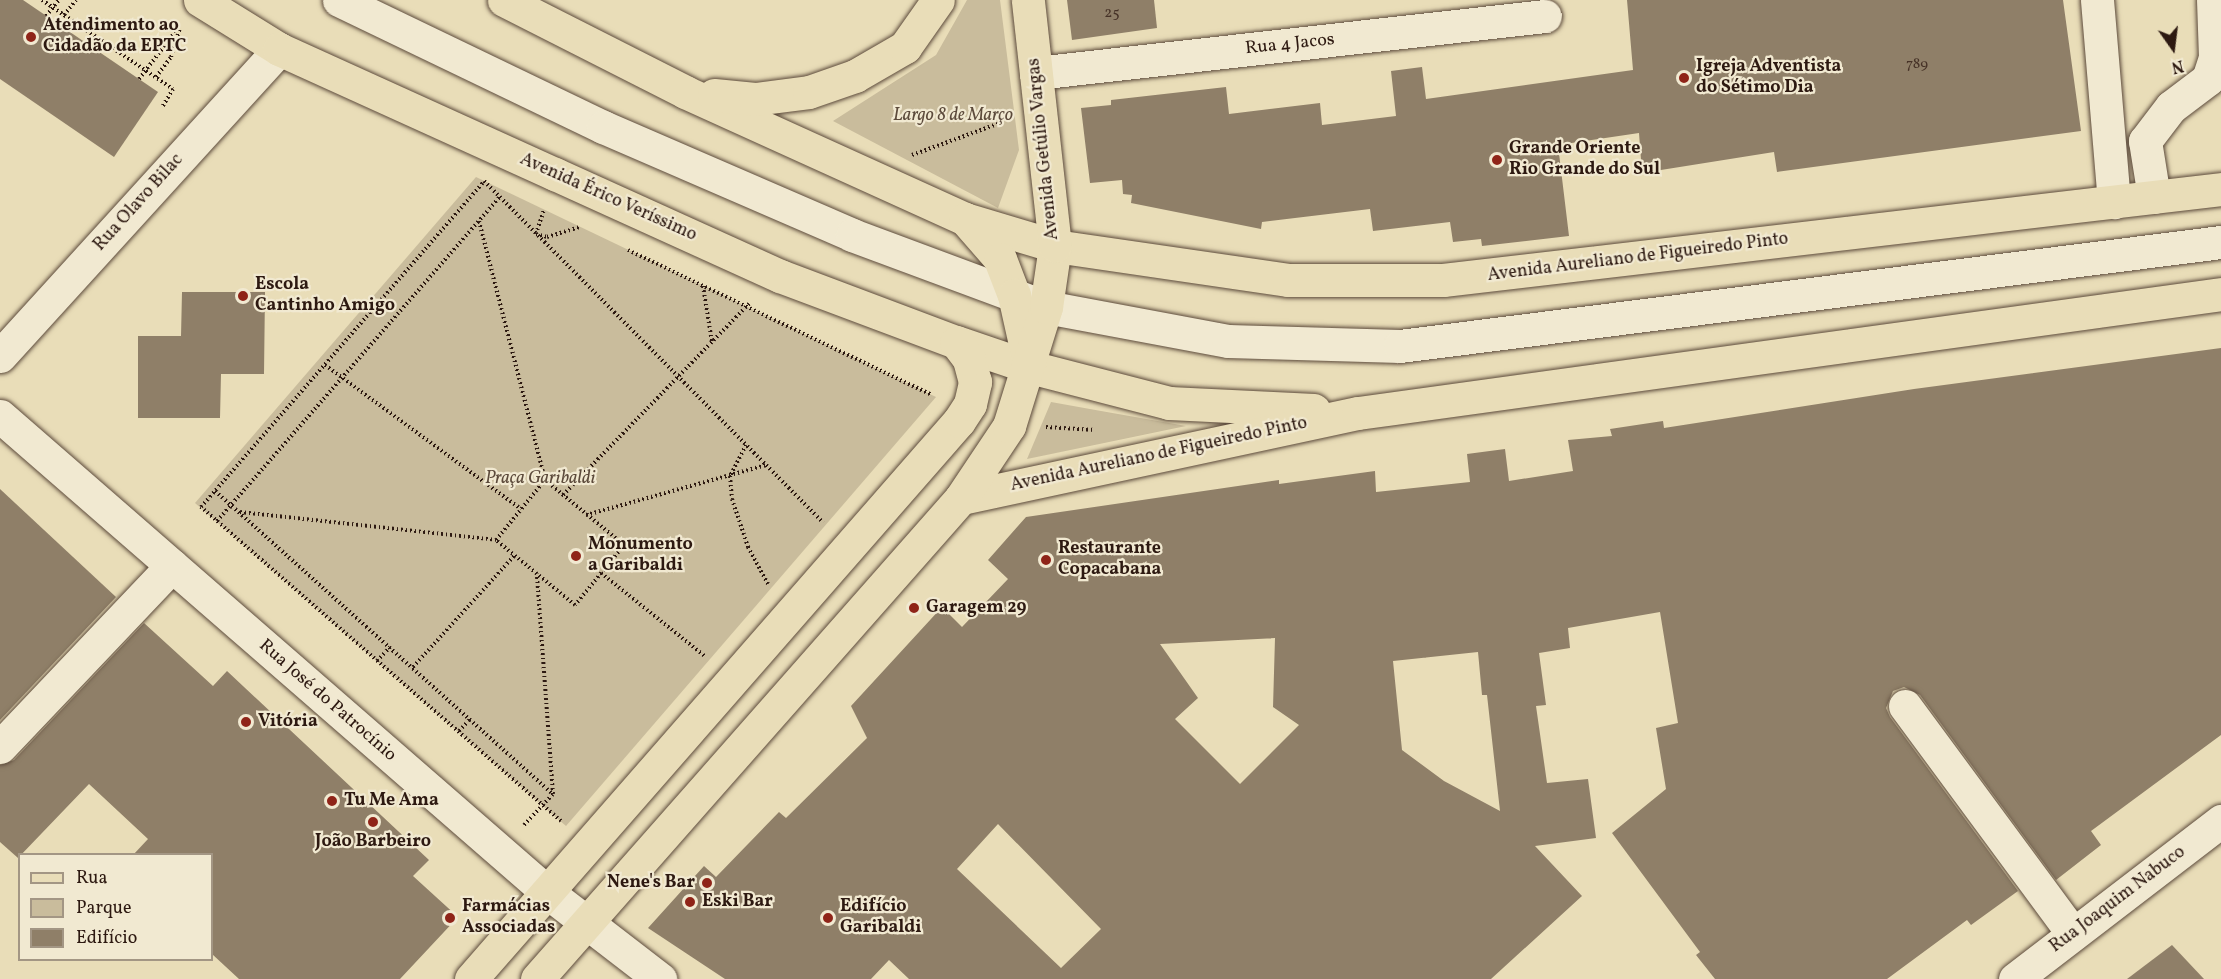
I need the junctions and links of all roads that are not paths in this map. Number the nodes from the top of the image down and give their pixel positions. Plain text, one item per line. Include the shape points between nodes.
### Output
1 (200, 0) edge
2 (339, 0) edge
3 (504, 0) edge
4 (938, 0) edge
5 (1028, 0) edge
6 (2097, 0) edge
7 (2213, 0) edge
8 (1545, 16) dead end
9 (279, 49) junction
10 (1036, 73) junction
11 (685, 92) junction
12 (2159, 120) junction
13 (2108, 126) junction
14 (2221, 189) edge
15 (2154, 196) junction
16 (2114, 202) junction
17 (965, 219) junction
18 (2221, 242) edge
19 (1055, 246) junction
20 (2221, 294) edge
21 (1014, 295) junction
22 (1046, 307) junction
23 (956, 342) junction
24 (0, 356) edge
25 (1030, 367) junction
26 (1358, 412) junction
27 (0, 416) edge
28 (961, 498) junction
29 (172, 566) junction
30 (1905, 706) dead end
31 (0, 747) edge
32 (2221, 821) edge
33 (547, 892) junction
34 (586, 922) junction
35 (2073, 934) junction
36 (471, 979) edge
37 (537, 979) edge
38 (660, 979) edge
39 (2014, 979) edge

1 - 9 main road, Avenida Érico Veríssimo
2 - 21 street via 603,127 852,235
3 - 11 main road
4 - 11 main road via 904,46 855,76 809,92 755,99
5 - 10 main road, Avenida Getúlio Vargas
6 - 13 street
7 - 12 street via 2215,57 2208,79
8 - 10 street, Rua 4 Jacos
9 - 23 main road, Avenida Érico Veríssimo via 780,276
9 - 24 street, Rua Olavo Bilac
10 - 19 main road, Avenida Getúlio Vargas
11 - 17 main road
12 - 13 street
12 - 15 street via 2145,141
13 - 16 street
14 - 15 main road, Avenida Aureliano de Figueiredo Pinto
15 - 16 main road, Avenida Aureliano de Figueiredo Pinto
16 - 19 main road, Avenida Aureliano de Figueiredo Pinto via 1443,280 1288,280
17 - 19 main road
17 - 21 main road via 1000,259
18 - 22 street via 1400,346 1228,341
19 - 22 main road, Avenida Getúlio Vargas
20 - 26 main road, Avenida Aureliano de Figueiredo Pinto
21 - 22 street
21 - 25 main road
22 - 25 main road, Avenida Getúlio Vargas
23 - 25 main road, Avenida Érico Veríssimo
23 - 33 main road via 969,359 975,382 970,404 959,421
25 - 26 main road, Avenida Aureliano de Figueiredo Pinto via 1169,403
25 - 28 main road via 1009,426
26 - 28 main road, Avenida Aureliano de Figueiredo Pinto
27 - 29 street, Rua José do Patrocínio
28 - 34 main road
29 - 31 street
29 - 33 street, Rua José do Patrocínio
30 - 35 street
32 - 35 street, Rua Joaquim Nabuco
33 - 34 street, Rua José do Patrocínio
33 - 36 main road
34 - 37 main road
34 - 38 street, Rua José do Patrocínio
35 - 39 street, Rua Joaquim Nabuco

